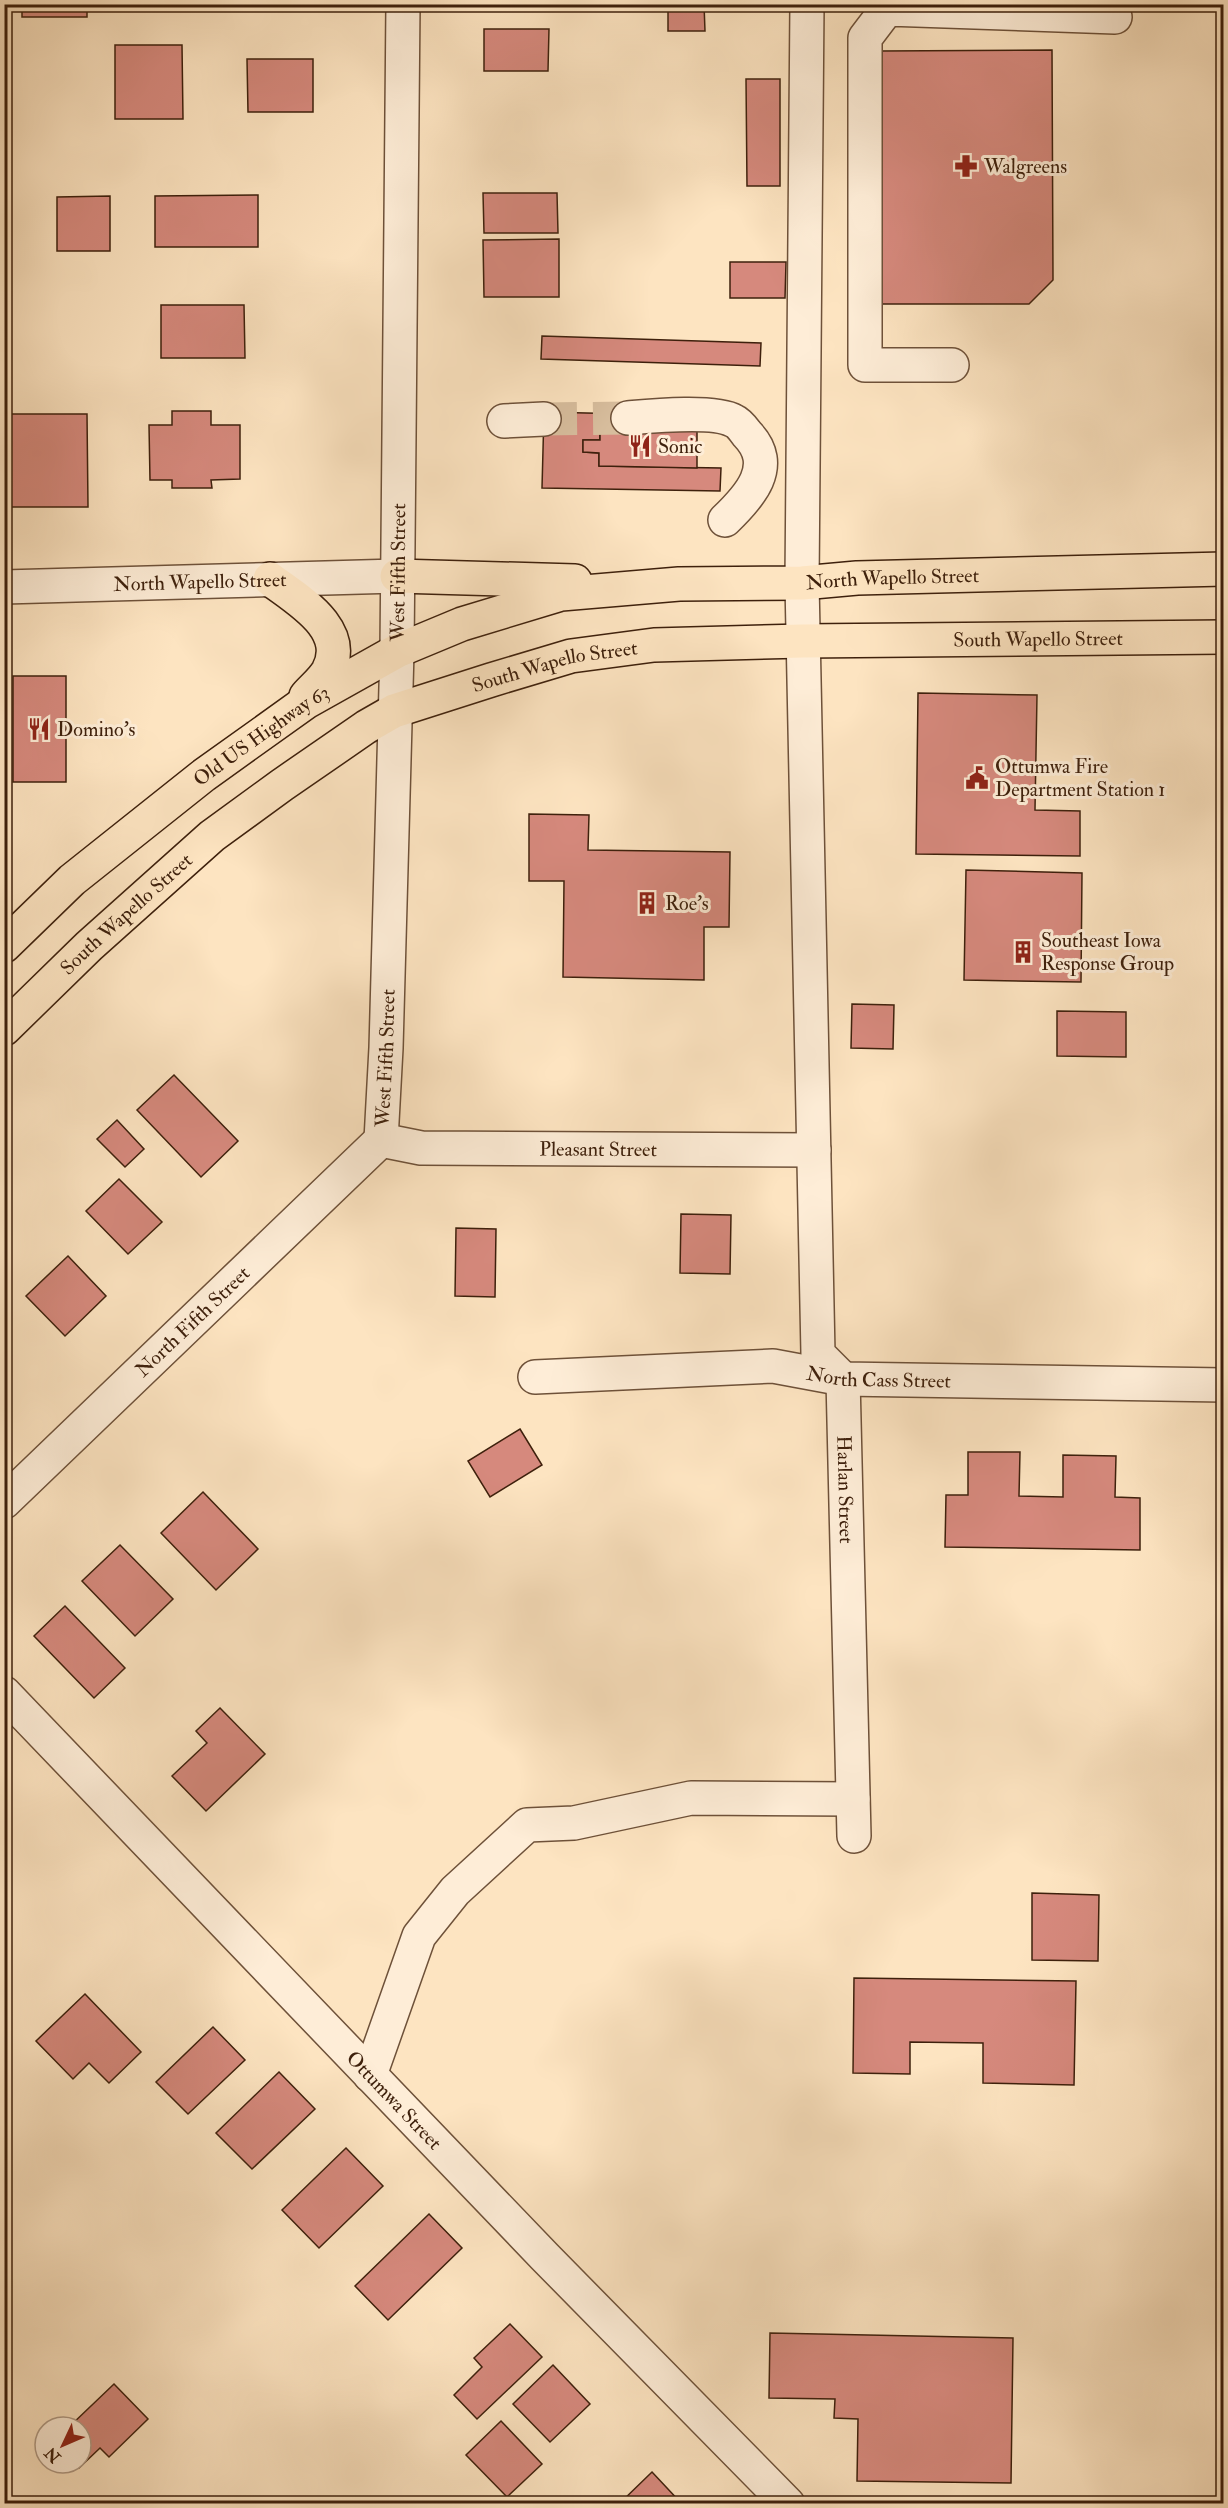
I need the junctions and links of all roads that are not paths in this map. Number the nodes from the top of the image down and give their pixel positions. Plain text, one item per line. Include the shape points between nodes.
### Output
1 (403, 4) edge
2 (807, 4) edge
3 (1115, 17) dead end
4 (952, 365) dead end
5 (628, 418) tunnel mouth
6 (544, 419) tunnel mouth
7 (504, 421) dead end
8 (725, 520) dead end
9 (1224, 569) edge
10 (397, 576) junction
11 (270, 579) junction
12 (802, 583) junction
13 (679, 584) junction
14 (4, 587) edge
15 (561, 594) joint
16 (1224, 637) edge
17 (803, 641) junction
18 (397, 651) junction
19 (293, 711) junction
20 (394, 711) junction
21 (4, 946) edge
22 (4, 1029) edge
23 (381, 1140) junction
24 (814, 1150) junction
25 (536, 1377) dead end
26 (843, 1379) junction
27 (1224, 1385) edge
28 (4, 1502) edge
29 (4, 1693) edge
30 (853, 1799) junction
31 (854, 1836) dead end
32 (370, 2075) junction
33 (691, 2399) dead end
34 (788, 2504) edge
35 (795, 2504) edge

1 - 10 street, West Fifth Street
2 - 12 street
3 - 4 street via 887,9 865,38 865,364
5 - 8 street via 696,414 734,420 756,443 761,470 750,496
6 - 7 street
9 - 12 highway, North Wapello Street via 857,578
10 - 11 street, North Wapello Street
10 - 13 highway
10 - 18 street, West Fifth Street
11 - 14 street, North Wapello Street
11 - 19 highway via 313,612 333,638 328,672
12 - 13 highway, North Wapello Street
12 - 17 street
13 - 15 highway, North Wapello Street
15 - 18 highway, Old US Highway 63 via 462,624
16 - 17 highway, South Wapello Street
17 - 20 highway, South Wapello Street via 654,645 571,656
17 - 24 street
18 - 19 highway, Old US Highway 63
18 - 20 street, West Fifth Street
19 - 21 highway, Old US Highway 63 via 204,775 72,880
20 - 22 highway, South Wapello Street via 212,836
20 - 23 street, West Fifth Street
23 - 24 street, Pleasant Street via 421,1148
23 - 28 street, North Fifth Street
24 - 26 street via 818,1354
25 - 26 street, North Cass Street via 773,1366
26 - 27 street, North Cass Street
26 - 30 street, Harlan Street
29 - 32 street, Ottumwa Street
30 - 31 street, Harlan Street
30 - 32 street via 691,1798 574,1823 527,1825 455,1891 419,1936
32 - 34 street, Ottumwa Street
33 - 35 street

